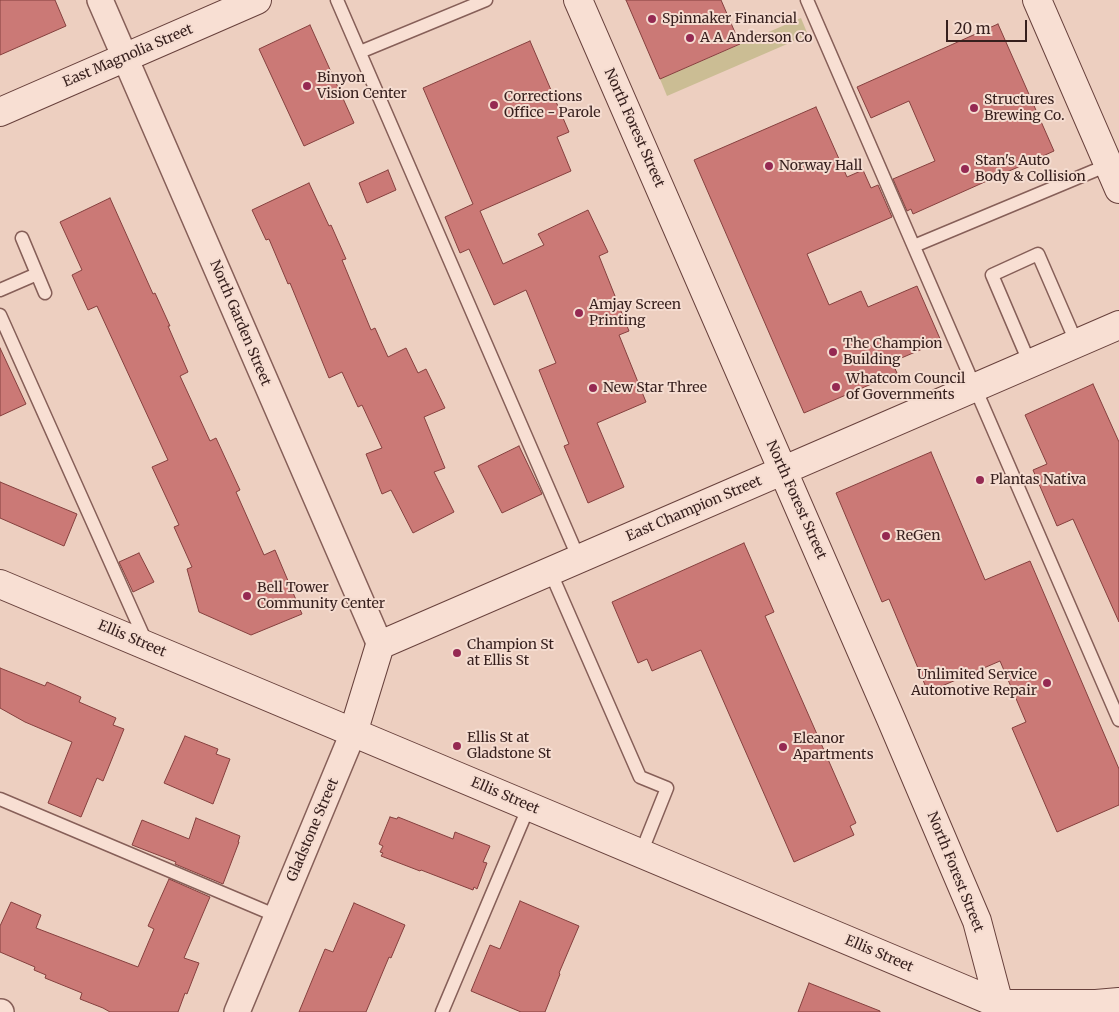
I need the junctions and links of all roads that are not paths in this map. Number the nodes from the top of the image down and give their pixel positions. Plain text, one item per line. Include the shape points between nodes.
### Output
1 (100, 0) edge
2 (257, 0) edge
3 (337, 0) edge
4 (486, 0) edge
5 (578, 0) edge
6 (808, 0) edge
7 (1037, 0) edge
8 (360, 52) junction
9 (125, 57) junction
10 (0, 112) edge
11 (1108, 165) junction
12 (1119, 189) edge
13 (22, 238) dead end
14 (914, 246) junction
15 (37, 274) junction
16 (0, 290) edge
17 (45, 293) dead end
18 (0, 315) edge
19 (1119, 325) edge
20 (1077, 344) junction
21 (1030, 364) junction
22 (975, 388) junction
23 (783, 471) junction
24 (579, 559) junction
25 (550, 571) junction
26 (0, 584) edge
27 (380, 645) junction
28 (148, 646) junction
29 (1119, 720) edge
30 (354, 733) junction
31 (0, 799) edge
32 (529, 806) junction
33 (641, 853) junction
34 (277, 916) junction
35 (1119, 1002) edge
36 (1001, 1009) edge
37 (237, 1012) edge
38 (442, 1012) edge

1 - 9 street, North Garden Street
2 - 9 street, East Magnolia Street
3 - 8 lane
4 - 8 lane
5 - 23 street, North Forest Street
6 - 14 lane
7 - 11 street
8 - 24 lane
9 - 10 street, East Magnolia Street
9 - 27 street, North Garden Street
11 - 12 street
11 - 14 lane
13 - 15 lane
14 - 22 lane
15 - 16 lane
15 - 17 lane
18 - 28 lane
19 - 20 street, East Champion Street
20 - 21 street, East Champion Street
20 - 21 lane via 1038,254 992,275
21 - 22 street, East Champion Street
22 - 23 street, East Champion Street
22 - 29 lane
23 - 24 street, East Champion Street
23 - 36 street, North Forest Street via 977,921
24 - 25 street, East Champion Street
25 - 27 street, East Champion Street
25 - 33 lane via 640,777 667,788
26 - 28 street, Ellis Street
27 - 30 street, Gladstone Street
28 - 30 street, Ellis Street
30 - 32 street, Ellis Street
30 - 34 street, Gladstone Street
31 - 34 lane
32 - 33 street, Ellis Street
32 - 38 lane
33 - 36 street, Ellis Street
34 - 37 street, Gladstone Street
35 - 36 street

